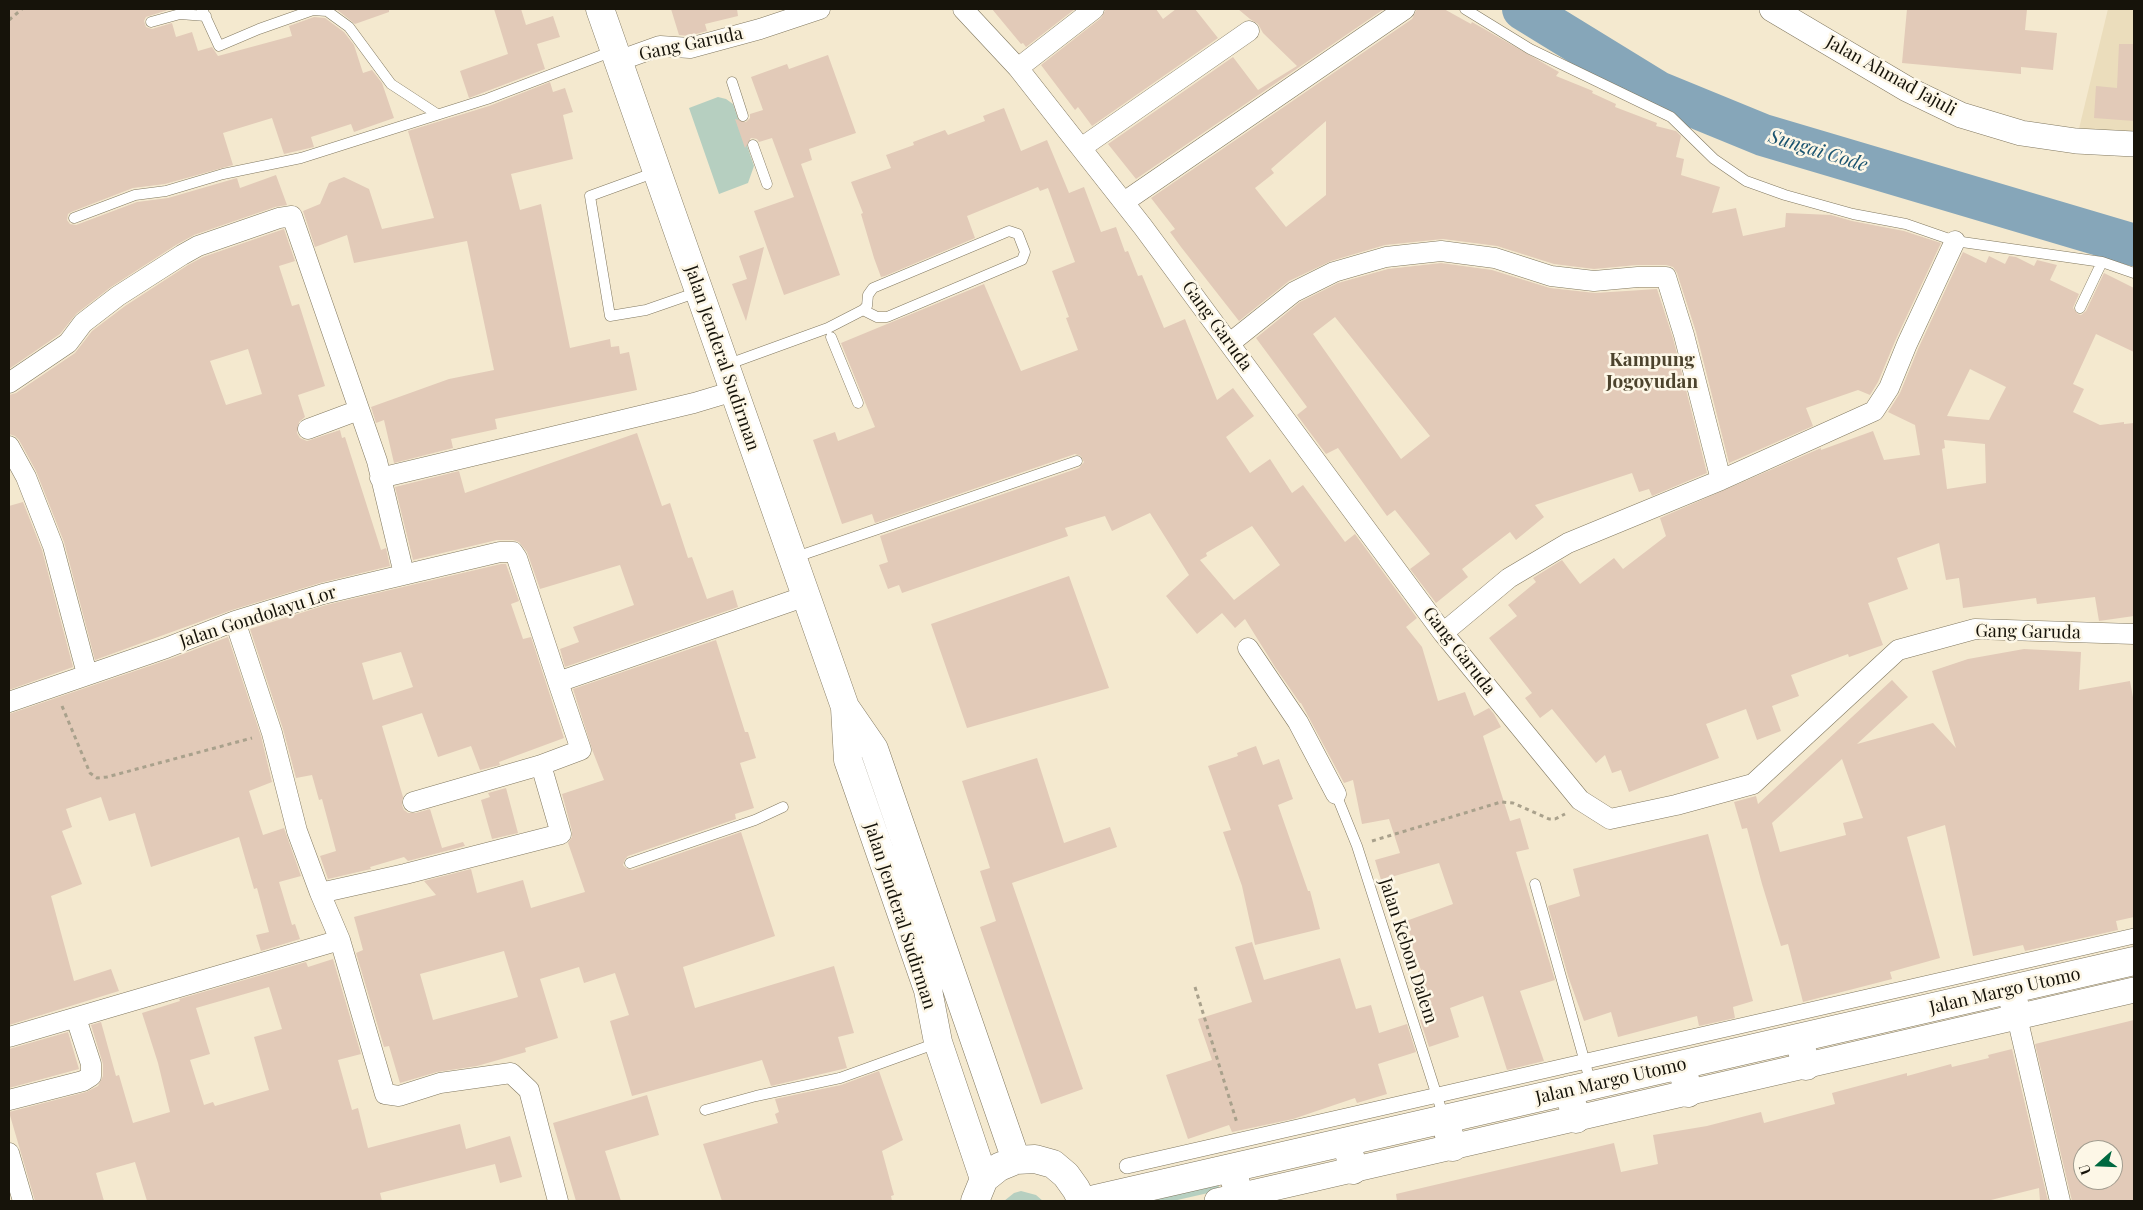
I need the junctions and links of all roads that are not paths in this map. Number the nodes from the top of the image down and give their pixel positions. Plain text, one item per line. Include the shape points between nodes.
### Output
1 (600, 9) edge
2 (820, 9) edge
3 (963, 9) edge
4 (1094, 9) edge
5 (1405, 9) edge
6 (1465, 9) edge
7 (1772, 9) edge
8 (204, 13) edge
9 (151, 22) dead end
10 (1249, 31) dead end
11 (616, 56) junction
12 (1018, 68) junction
13 (732, 82) dead end
14 (437, 114) junction
15 (743, 116) dead end
16 (753, 144) dead end
17 (2134, 144) edge
18 (1081, 148) junction
19 (657, 172) junction
20 (767, 184) dead end
21 (1124, 202) junction
22 (74, 218) dead end
23 (1955, 241) junction
24 (2102, 262) junction
25 (2134, 273) edge
26 (699, 292) junction
27 (2080, 308) dead end
28 (863, 310) junction
29 (831, 336) dead end
30 (1230, 344) junction
31 (725, 365) junction
32 (9, 382) edge
33 (734, 391) junction
34 (858, 403) dead end
35 (359, 410) junction
36 (308, 429) dead end
37 (9, 446) edge
38 (1077, 461) dead end
39 (380, 478) junction
40 (1721, 480) junction
41 (792, 558) junction
42 (404, 574) junction
43 (806, 596) junction
44 (235, 621) junction
45 (1443, 633) junction
46 (2134, 634) edge
47 (1248, 648) dead end
48 (87, 674) junction
49 (558, 682) junction
50 (9, 702) edge
51 (844, 707) junction
52 (541, 765) junction
53 (1336, 794) joint
54 (413, 802) dead end
55 (784, 807) dead end
56 (630, 863) dead end
57 (1535, 884) dead end
58 (320, 893) junction
59 (929, 908) junction
60 (903, 917) junction
61 (2134, 936) edge
62 (340, 940) junction
63 (2134, 961) edge
64 (2011, 989) junction
65 (2134, 990) edge
66 (2017, 1017) junction
67 (76, 1018) junction
68 (9, 1037) edge
69 (1799, 1038) junction
70 (938, 1042) junction
71 (1682, 1065) junction
72 (1806, 1066) junction
73 (1582, 1079) junction
74 (1688, 1093) junction
75 (9, 1100) edge
76 (1441, 1107) junction
77 (705, 1110) dead end
78 (1576, 1119) junction
79 (1347, 1142) junction
80 (1453, 1147) junction
81 (9, 1153) edge
82 (1016, 1160) junction
83 (1126, 1166) dead end
84 (1232, 1168) junction
85 (1353, 1170) junction
86 (980, 1190) edge
87 (1228, 1199) edge
88 (23, 1201) edge
89 (558, 1201) edge
90 (1082, 1201) edge
91 (1087, 1201) edge
92 (2060, 1201) edge

1 - 11 main road, Jalan Jenderal Sudirman
2 - 11 street, Gang Garuda via 690,48 660,46
3 - 12 street, Gang Garuda
4 - 12 street
5 - 21 street
6 - 23 lane via 1530,49 1670,117 1714,159 1746,181 1853,214 1906,224
7 - 17 street, Jalan Ahmad Jajuli via 1908,90 1961,115 2021,133 2076,141
8 - 9 lane via 180,14
8 - 14 lane via 219,46 313,10 327,11 349,28 391,84
10 - 18 street
11 - 14 lane
11 - 19 main road, Jalan Jenderal Sudirman
12 - 18 street, Gang Garuda
13 - 15 lane
14 - 22 lane via 300,158 223,174 166,191 135,195
16 - 20 lane
18 - 21 street, Gang Garuda
19 - 26 main road, Jalan Jenderal Sudirman
19 - 26 lane via 590,196 610,316 646,310
21 - 30 street, Gang Garuda
23 - 24 lane
23 - 40 street via 1888,388 1874,411
24 - 25 lane
24 - 27 lane
26 - 31 main road, Jalan Jenderal Sudirman
28 - 28 lane via 886,317 1022,260 1025,252 1018,234 1009,231 873,288
28 - 31 lane via 828,328
29 - 34 lane
30 - 40 street via 1294,292 1334,272 1386,257 1441,251 1495,258 1550,276 1594,280 1666,277
30 - 45 street, Gang Garuda
31 - 33 main road, Jalan Jenderal Sudirman
32 - 35 street via 68,343 82,323 118,296 182,255 198,246 292,216
33 - 39 street via 685,406
33 - 41 main road, Jalan Jenderal Sudirman
35 - 36 street
35 - 39 street
37 - 48 street via 26,477 53,546
38 - 41 lane
39 - 42 street
40 - 45 street via 1568,542 1509,578
41 - 43 main road, Jalan Jenderal Sudirman
42 - 44 street, Jalan Gondolayu Lor via 322,594
42 - 49 street, Jalan Gondolayu Lor via 500,552 513,552
43 - 49 street
43 - 51 main road, Jalan Jenderal Sudirman
44 - 48 street, Jalan Gondolayu Lor
44 - 58 street via 272,733 297,831
45 - 46 street, Gang Garuda via 1580,800 1610,819 1753,784 1898,650 1975,629
47 - 53 street via 1298,722
48 - 50 street, Jalan Gondolayu Lor
49 - 52 street via 581,750
51 - 59 main road, Jalan Jenderal Sudirman via 874,749
51 - 60 main road, Jalan Jenderal Sudirman via 848,760
52 - 54 street
52 - 58 street via 561,834
53 - 76 lane, Jalan Kebon Dalem via 1357,846
55 - 56 lane
57 - 73 lane
58 - 62 street
59 - 60 main road
59 - 82 main road, Jalan Jenderal Sudirman
60 - 70 main road, Jalan Jenderal Sudirman via 928,990
61 - 73 street
62 - 67 street
62 - 89 street via 385,1094 399,1096 440,1082 511,1073 529,1090
63 - 64 main road, Jalan Margo Utomo
64 - 66 main road
64 - 69 main road, Jalan Margo Utomo
65 - 66 street, Jalan Margo Utomo
66 - 72 street, Jalan Margo Utomo
66 - 92 street
67 - 68 street
67 - 75 street via 91,1064 91,1076 83,1081
69 - 71 main road, Jalan Margo Utomo
69 - 72 main road
70 - 77 lane via 840,1078
70 - 86 main road, Jalan Jenderal Sudirman
71 - 73 main road, Jalan Margo Utomo
71 - 74 main road
72 - 74 street, Jalan Margo Utomo
73 - 76 main road, Jalan Margo Utomo
73 - 78 main road
74 - 78 street, Jalan Margo Utomo
76 - 79 main road, Jalan Margo Utomo
76 - 80 main road
76 - 83 street via 1242,1140
78 - 80 street, Jalan Margo Utomo
79 - 84 main road, Jalan Margo Utomo
79 - 85 main road
80 - 85 street, Jalan Margo Utomo
81 - 88 street
82 - 86 main road via 998,1167
82 - 90 main road via 1035,1159 1053,1164 1066,1175
84 - 87 main road
84 - 91 main road, Jalan Margo Utomo
85 - 87 street, Jalan Margo Utomo

